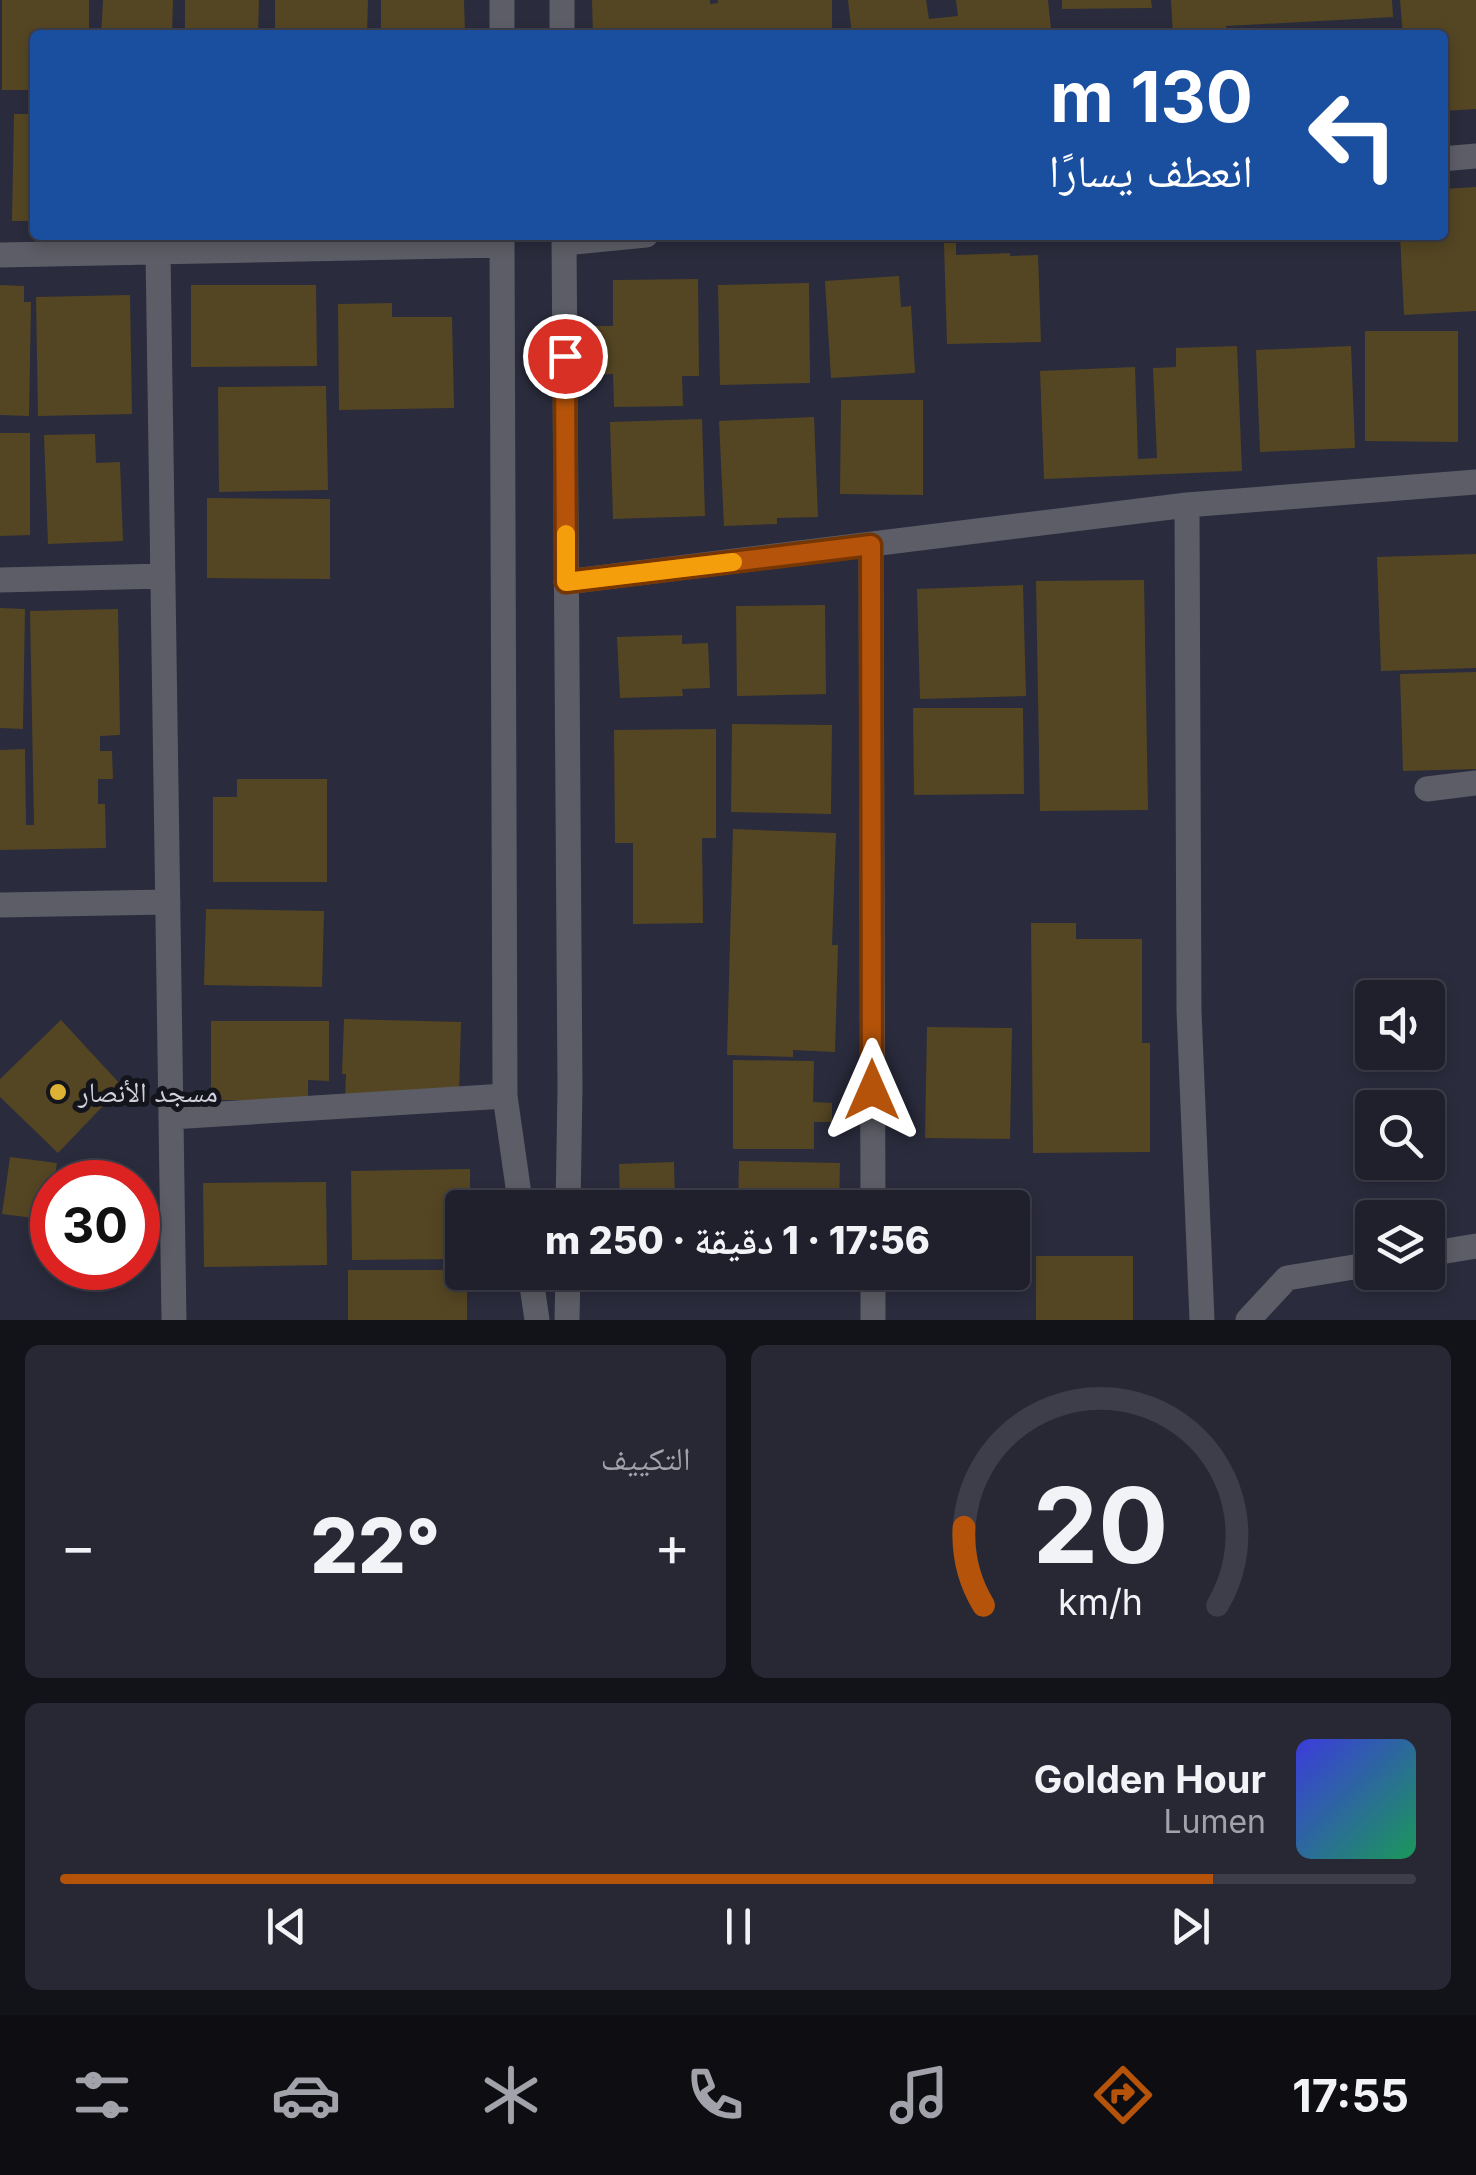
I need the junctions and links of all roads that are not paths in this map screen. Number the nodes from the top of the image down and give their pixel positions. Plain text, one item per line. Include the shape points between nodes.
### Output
1 (502, 0) edge
2 (562, 0) edge
3 (502, 30) edge
4 (562, 30) edge
5 (1476, 156) edge
6 (1448, 158) edge
7 (502, 240) edge
8 (564, 240) edge
9 (158, 252) junction
10 (0, 255) edge
11 (1476, 482) edge
12 (1187, 505) junction
13 (871, 545) junction
14 (163, 576) junction
15 (0, 580) edge
16 (566, 582) junction
17 (1476, 783) edge
18 (1427, 789) dead end
19 (168, 902) junction
20 (0, 905) edge
21 (505, 1096) junction
22 (171, 1116) junction
23 (518, 1190) edge
24 (568, 1190) edge
25 (872, 1190) edge
26 (1476, 1246) edge
27 (1445, 1251) edge
28 (1355, 1267) edge
29 (533, 1290) edge
30 (568, 1290) edge
31 (873, 1290) edge
32 (174, 1320) edge
33 (537, 1320) edge
34 (567, 1320) edge
35 (873, 1320) edge
36 (1202, 1320) edge
37 (1248, 1320) edge

1 - 3 street
2 - 4 street
5 - 6 street
7 - 9 street
7 - 21 street
8 - 16 street
9 - 10 street
9 - 14 street
11 - 12 street
12 - 13 street
12 - 36 street via 1189,1011
13 - 16 street
13 - 25 street
14 - 15 street
14 - 19 street
16 - 24 street
17 - 18 street
19 - 20 street
19 - 22 street
21 - 22 street
21 - 23 street
22 - 32 street
26 - 27 street
28 - 37 street via 1287,1278
29 - 33 street
30 - 34 street
31 - 35 street

